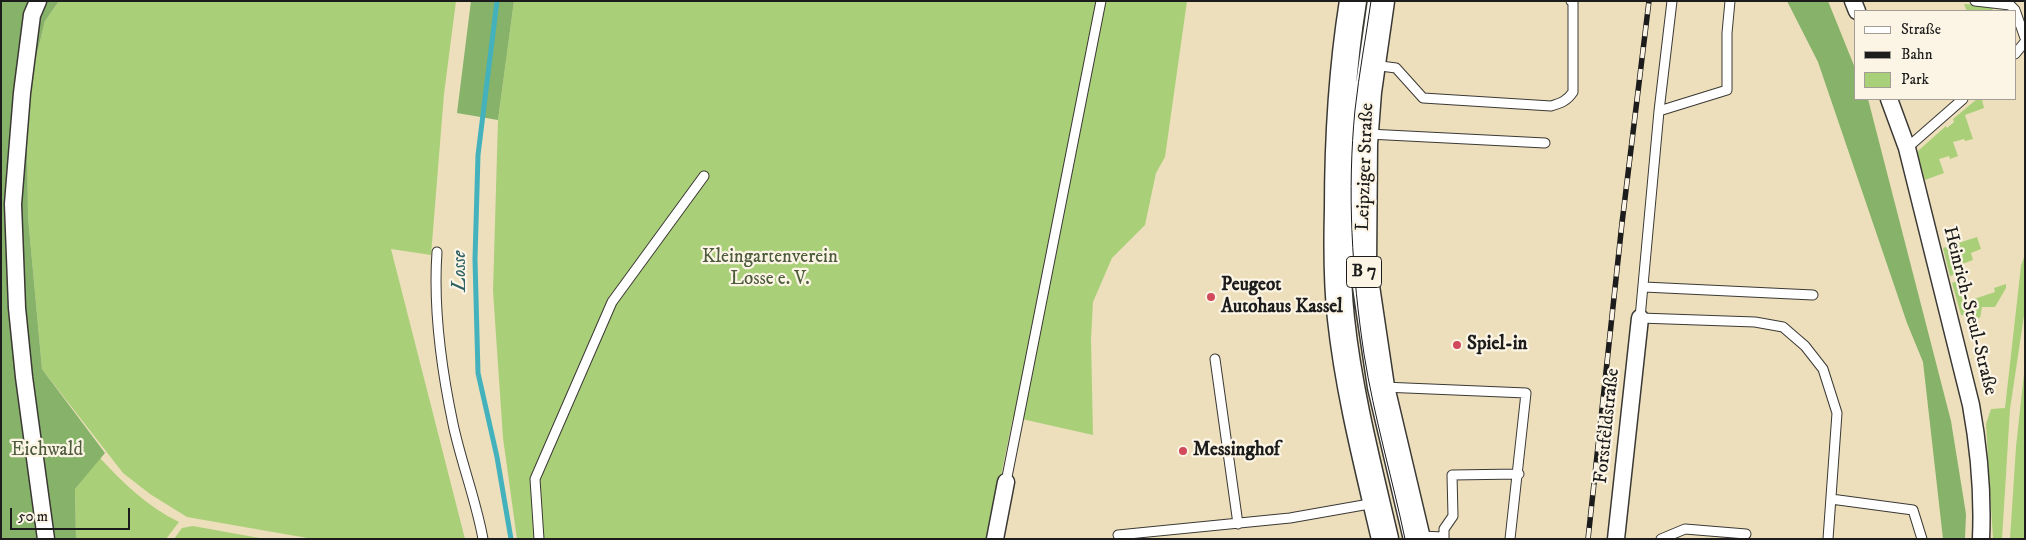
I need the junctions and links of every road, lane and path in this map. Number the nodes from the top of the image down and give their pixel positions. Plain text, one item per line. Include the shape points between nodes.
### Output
1 (38, 1) edge
2 (1102, 1) edge
3 (1353, 1) edge
4 (1381, 1) edge
5 (1571, 1) edge
6 (1672, 1) edge
7 (1730, 1) edge
8 (1974, 1) edge
9 (2015, 10) edge
10 (2016, 13) edge
11 (2025, 38) edge
12 (2025, 42) edge
13 (2016, 53) edge
14 (1372, 65) junction
15 (1889, 100) edge
16 (1962, 100) edge
17 (1659, 111) junction
18 (1365, 134) junction
19 (1545, 143) dead end
20 (1907, 148) junction
21 (704, 176) dead end
22 (436, 252) dead end
23 (1644, 288) junction
24 (1813, 295) dead end
25 (1640, 318) junction
26 (1215, 359) dead end
27 (1381, 387) junction
28 (1519, 474) junction
29 (1006, 482) joint
30 (1831, 499) junction
31 (1377, 503) junction
32 (1238, 524) junction
33 (1746, 534) dead end
34 (1118, 535) dead end
35 (1416, 537) edge
36 (1444, 538) edge
37 (1619, 538) edge
38 (46, 539) edge
39 (483, 539) edge
40 (539, 539) edge
41 (995, 539) edge
42 (1385, 539) edge
43 (1510, 539) edge
44 (1661, 539) edge
45 (1828, 539) edge
46 (1922, 539) edge
47 (1981, 539) edge

1 - 38 street via 32,15 22,93 13,204 17,308
2 - 29 lane
3 - 31 main road, Leipziger Straße / B 7 via 1338,145 1337,271 1348,368
4 - 14 main road, Leipziger Straße / B 7
5 - 14 lane via 1573,92 1568,99 1551,106 1423,98 1396,68
6 - 17 lane
7 - 17 lane via 1727,90
8 - 9 lane via 2010,5
10 - 11 lane
12 - 13 lane
14 - 18 main road, Leipziger Straße / B 7
15 - 20 street, Heinrich-Steul-Straße
16 - 20 lane
17 - 23 lane
18 - 19 lane
18 - 27 main road, Leipziger Straße / B 7 via 1363,266
20 - 47 street, Heinrich-Steul-Straße via 1971,404 1978,456
21 - 40 lane via 612,302 535,479
22 - 39 lane via 437,324 453,424
23 - 24 lane
23 - 25 lane
25 - 30 lane via 1756,322 1783,327 1805,346 1823,369 1837,413
25 - 37 street, Forstfeldstraße
26 - 32 lane
27 - 28 lane via 1526,393
27 - 35 main road, Leipziger Straße / B 7
28 - 36 lane via 1452,475 1453,516 1444,529
28 - 43 lane
29 - 41 street
30 - 45 lane
30 - 46 lane via 1913,510
31 - 32 lane
31 - 42 main road, Leipziger Straße / B 7
32 - 34 lane
33 - 44 lane via 1686,529
35 - 36 lane

